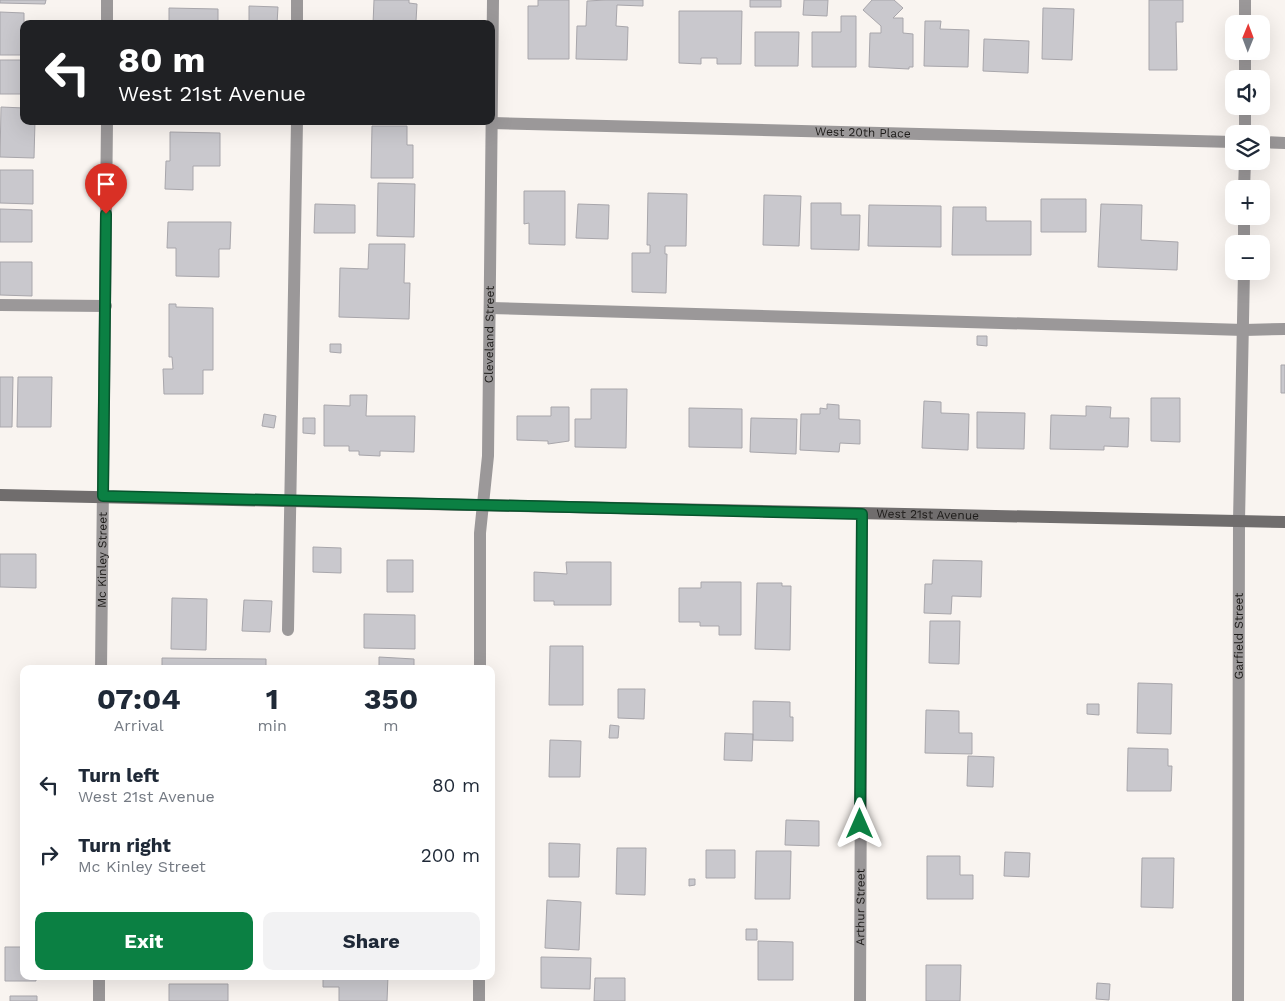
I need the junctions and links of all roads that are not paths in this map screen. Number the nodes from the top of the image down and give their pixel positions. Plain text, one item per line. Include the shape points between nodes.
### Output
1 (107, 0) edge
2 (297, 0) edge
3 (493, 0) edge
4 (1245, 0) edge
5 (1245, 15) edge
6 (107, 20) edge
7 (297, 20) edge
8 (493, 20) edge
9 (495, 123) edge
10 (107, 125) edge
11 (297, 125) edge
12 (492, 125) edge
13 (1225, 142) edge
14 (1270, 142) edge
15 (1285, 143) edge
16 (1244, 280) edge
17 (0, 305) edge
18 (106, 306) junction
19 (490, 308) junction
20 (1285, 329) edge
21 (1244, 330) junction
22 (0, 495) edge
23 (103, 496) junction
24 (290, 501) junction
25 (483, 505) junction
26 (862, 514) junction
27 (1240, 521) junction
28 (1285, 522) edge
29 (288, 630) dead end
30 (101, 665) edge
31 (480, 665) edge
32 (99, 980) edge
33 (479, 980) edge
34 (99, 1001) edge
35 (479, 1001) edge
36 (860, 1001) edge
37 (1238, 1001) edge

1 - 6 street
2 - 7 street
3 - 8 street, Cleveland Street
4 - 5 street
9 - 13 street, West 20th Place
10 - 18 street, Mc Kinley Street
11 - 24 street
12 - 19 street, Cleveland Street
14 - 15 street
16 - 21 street, Garfield Street
17 - 18 street
18 - 23 street, Mc Kinley Street
19 - 21 street
19 - 25 street, Cleveland Street via 488,456
20 - 21 street
21 - 27 street, Garfield Street
22 - 23 street, West 21st Avenue
23 - 24 street, West 21st Avenue
23 - 30 street, Mc Kinley Street
24 - 25 street, West 21st Avenue
24 - 29 street
25 - 26 street, West 21st Avenue
25 - 31 street, Cleveland Street
26 - 27 street, West 21st Avenue
26 - 36 street, Arthur Street
27 - 28 street, West 21st Avenue
27 - 37 street, Garfield Street
32 - 34 street
33 - 35 street

